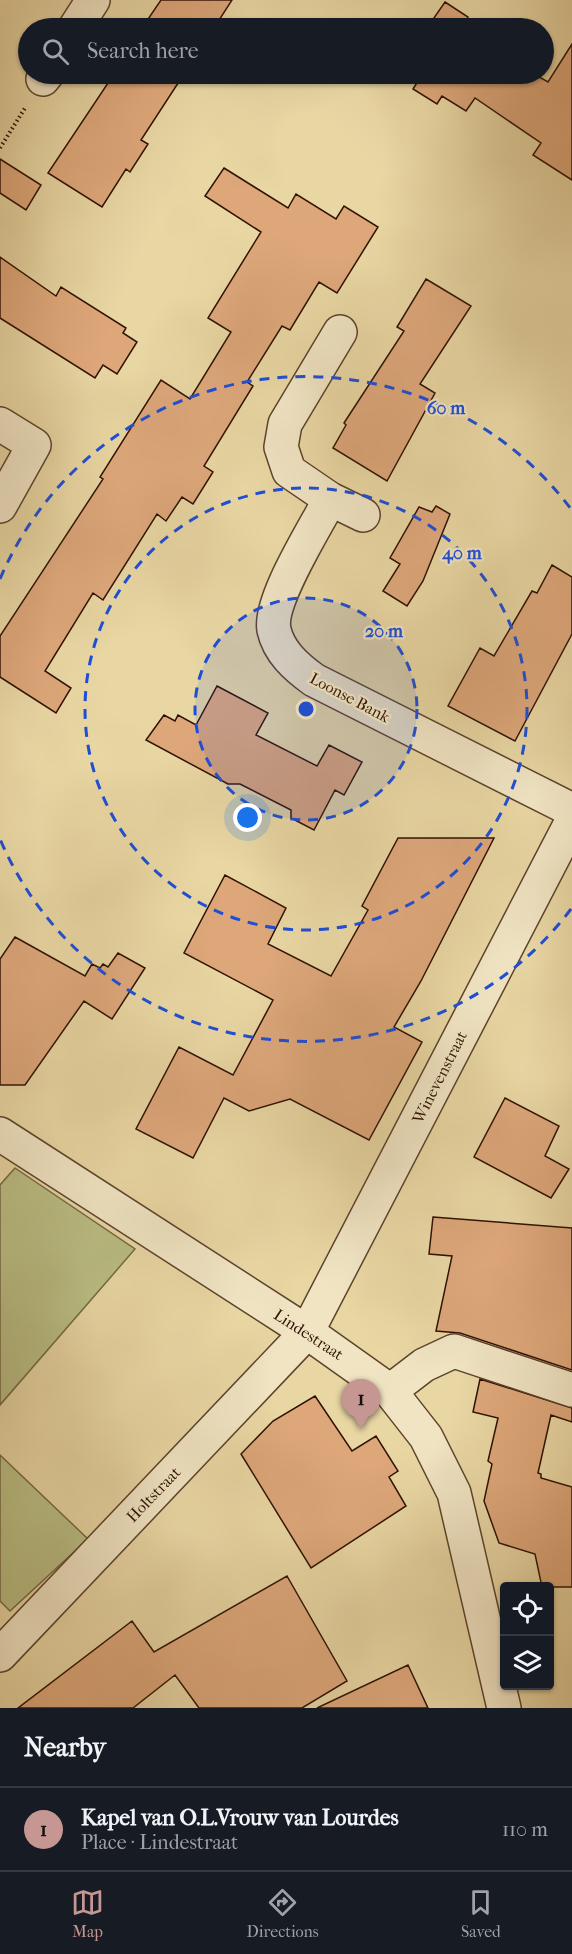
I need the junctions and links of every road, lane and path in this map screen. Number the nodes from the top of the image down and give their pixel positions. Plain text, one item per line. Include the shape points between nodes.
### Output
1 (93, 0) edge
2 (81, 18) edge
3 (40, 84) edge
4 (0, 148) edge
5 (340, 332) dead end
6 (0, 424) edge
7 (330, 499) junction
8 (0, 506) edge
9 (363, 515) dead end
10 (572, 810) edge
11 (572, 821) edge
12 (0, 1134) edge
13 (306, 1332) junction
14 (572, 1390) edge
15 (390, 1391) junction
16 (0, 1655) edge
17 (504, 1708) edge

1 - 2 street
3 - 4 path
5 - 7 street via 285,424 281,447 289,471
6 - 8 street via 34,445
7 - 9 street
7 - 10 street, Loonse Bank via 276,603 274,630 291,663 314,680
11 - 13 street, Winevenstraat
12 - 13 street, Lindestraat
13 - 15 street, Lindestraat
13 - 16 street, Holtstraat
14 - 15 street via 454,1352 424,1365
15 - 17 street, Lindestraat via 426,1437 454,1493

